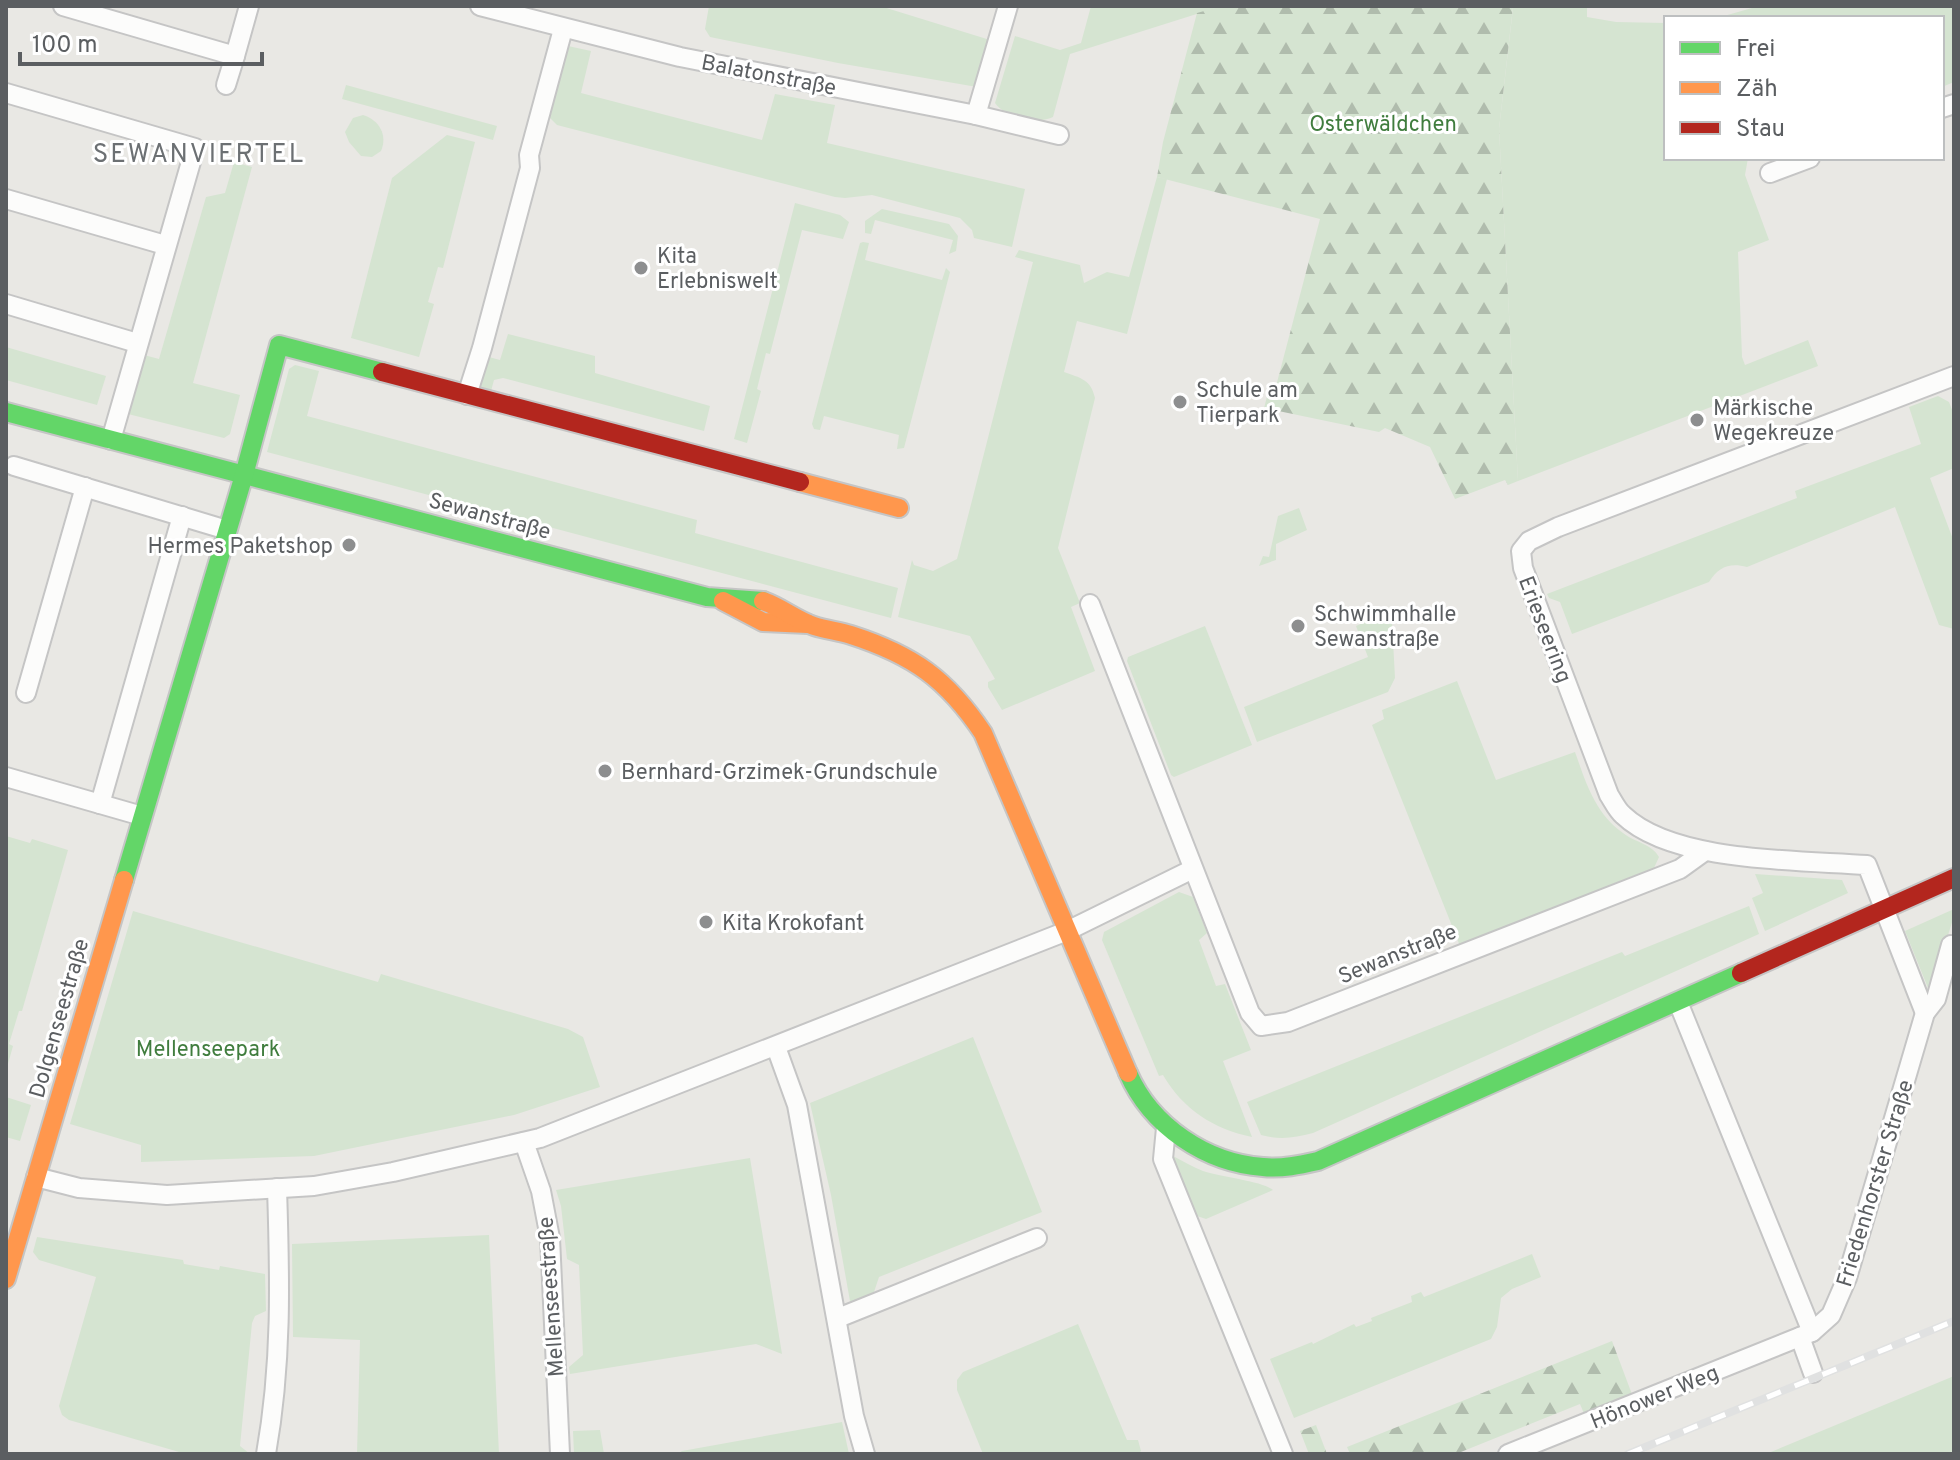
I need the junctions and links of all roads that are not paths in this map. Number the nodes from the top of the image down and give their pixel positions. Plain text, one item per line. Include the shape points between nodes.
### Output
1 (63, 6) edge
2 (249, 6) edge
3 (480, 6) edge
4 (1008, 6) edge
5 (563, 29) junction
6 (235, 56) junction
7 (226, 85) dead end
8 (6, 93) edge
9 (976, 115) junction
10 (1059, 135) dead end
11 (1805, 160) edge
12 (1770, 173) dead end
13 (6, 199) edge
14 (165, 245) junction
15 (6, 304) edge
16 (137, 343) junction
17 (1954, 376) edge
18 (467, 395) junction
19 (6, 412) edge
20 (111, 440) junction
21 (14, 466) dead end
22 (244, 475) junction
23 (85, 487) junction
24 (899, 508) dead end
25 (182, 516) junction
26 (227, 530) junction
27 (1090, 604) dead end
28 (26, 693) dead end
29 (6, 777) edge
30 (100, 804) junction
31 (142, 816) junction
32 (1705, 851) junction
33 (1193, 869) junction
34 (1954, 878) edge
35 (1884, 909) junction
36 (1067, 931) junction
37 (1951, 945) dead end
38 (1678, 1002) junction
39 (1925, 1013) junction
40 (776, 1047) junction
41 (1166, 1128) junction
42 (524, 1142) junction
43 (36, 1177) junction
44 (277, 1188) junction
45 (1037, 1238) dead end
46 (6, 1279) edge
47 (838, 1318) junction
48 (1806, 1334) junction
49 (1813, 1373) dead end
50 (266, 1454) edge
51 (560, 1454) edge
52 (865, 1454) edge
53 (1283, 1454) edge
54 (1508, 1454) edge

1 - 6 street
2 - 6 street
3 - 5 street, Balatonstraße
4 - 9 street
5 - 9 street, Balatonstraße
5 - 18 street
6 - 7 street
8 - 14 street via 195,148
9 - 10 street, Balatonstraße
11 - 12 street
13 - 14 street
14 - 16 street
15 - 16 street
16 - 20 street
17 - 32 street, Erieseering via 1558,527 1529,541 1521,551 1609,795 1622,814 1643,829
18 - 22 street via 279,345
18 - 24 street
19 - 20 street, Sewanstraße
20 - 22 street, Sewanstraße
21 - 23 street
22 - 26 street, Dolgenseestraße
22 - 36 street, Sewanstraße via 723,601 764,602 811,624 910,657 946,683 983,733
23 - 25 street
23 - 28 street
25 - 26 street
25 - 30 street
26 - 31 street, Dolgenseestraße
27 - 33 street, Sewanstraße
29 - 30 street
30 - 31 street
31 - 43 street, Dolgenseestraße
32 - 33 street, Sewanstraße via 1680,869 1269,1026 1261,1026 1250,1013
32 - 35 street, Erieseering via 1867,865
33 - 36 street
34 - 35 street, Sewanstraße
35 - 38 street, Sewanstraße
35 - 39 street
36 - 40 street
36 - 41 street, Sewanstraße via 1137,1093
37 - 39 street, Friedenhorster Straße via 1936,999
38 - 41 street, Sewanstraße via 1297,1167 1236,1163
38 - 48 street
39 - 48 street, Friedenhorster Straße via 1847,1278 1831,1315
40 - 42 street
40 - 47 street via 795,1098
41 - 53 street via 1163,1159
42 - 44 street via 393,1172
42 - 51 street, Mellenseestraße via 550,1238
43 - 44 street via 79,1188 167,1195
43 - 46 street, Dolgenseestraße
44 - 50 street via 281,1327
45 - 47 street
47 - 52 street
48 - 49 street
48 - 54 street, Hönower Weg

